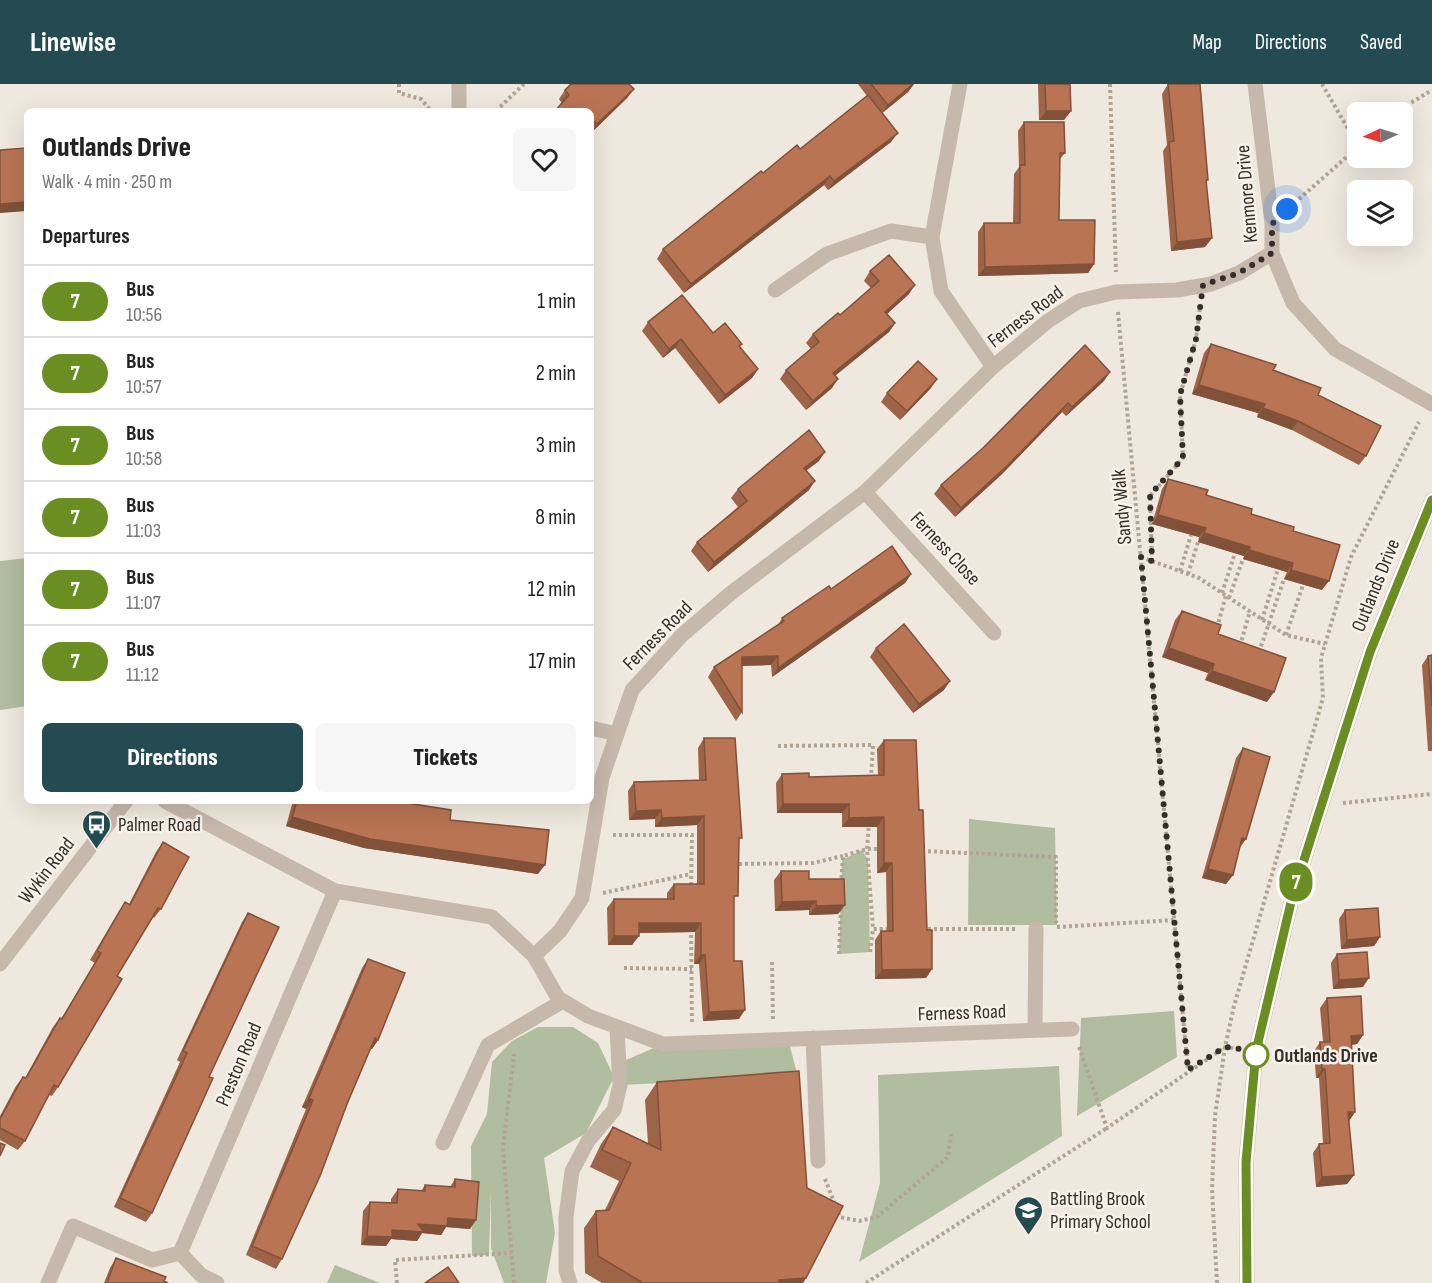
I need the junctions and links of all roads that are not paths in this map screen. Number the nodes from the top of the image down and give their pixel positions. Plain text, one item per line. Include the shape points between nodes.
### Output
1 (459, 84) edge
2 (960, 84) edge
3 (1255, 84) edge
4 (459, 108) edge
5 (933, 237) junction
6 (1272, 253) junction
7 (775, 290) dead end
8 (993, 367) junction
9 (1432, 404) edge
10 (865, 492) junction
11 (1432, 500) edge
12 (994, 633) dead end
13 (594, 729) edge
14 (617, 734) junction
15 (124, 804) edge
16 (171, 804) edge
17 (335, 891) junction
18 (1035, 929) road end
19 (534, 956) junction
20 (0, 964) edge
21 (563, 1001) junction
22 (617, 1029) junction
23 (1072, 1029) road end
24 (1035, 1030) junction
25 (813, 1038) junction
26 (443, 1143) dead end
27 (818, 1161) road end
28 (180, 1253) junction
29 (48, 1283) edge
30 (217, 1283) edge
31 (570, 1283) edge
32 (1247, 1283) edge

1 - 4 street
2 - 5 street
3 - 6 street, Kenmore Drive
5 - 7 street via 891,231 827,254
5 - 8 street via 941,291
6 - 8 street, Ferness Road via 1239,273 1203,285 1116,292 1079,300
6 - 9 street, Kenmore Drive via 1293,303 1335,349
8 - 10 street, Ferness Road
10 - 12 street, Ferness Close
10 - 14 street, Ferness Road via 682,635 632,690
11 - 32 street, Outlands Drive via 1370,652 1292,898 1256,1051 1246,1162
13 - 14 street
14 - 19 street, Ferness Road via 602,778 582,898 560,931
15 - 20 street, Wykin Road
16 - 17 street
17 - 19 street via 492,917
17 - 28 street, Preston Road
18 - 24 street
19 - 21 street, Ferness Road
21 - 22 street, Ferness Road
21 - 26 street via 488,1045
22 - 25 street, Ferness Road via 663,1044
22 - 31 street via 620,1085 614,1110 588,1141 572,1171 566,1249
23 - 24 street, Ferness Road
24 - 25 street, Ferness Road
25 - 27 street
28 - 29 street via 152,1260 73,1226
28 - 30 street via 201,1275

